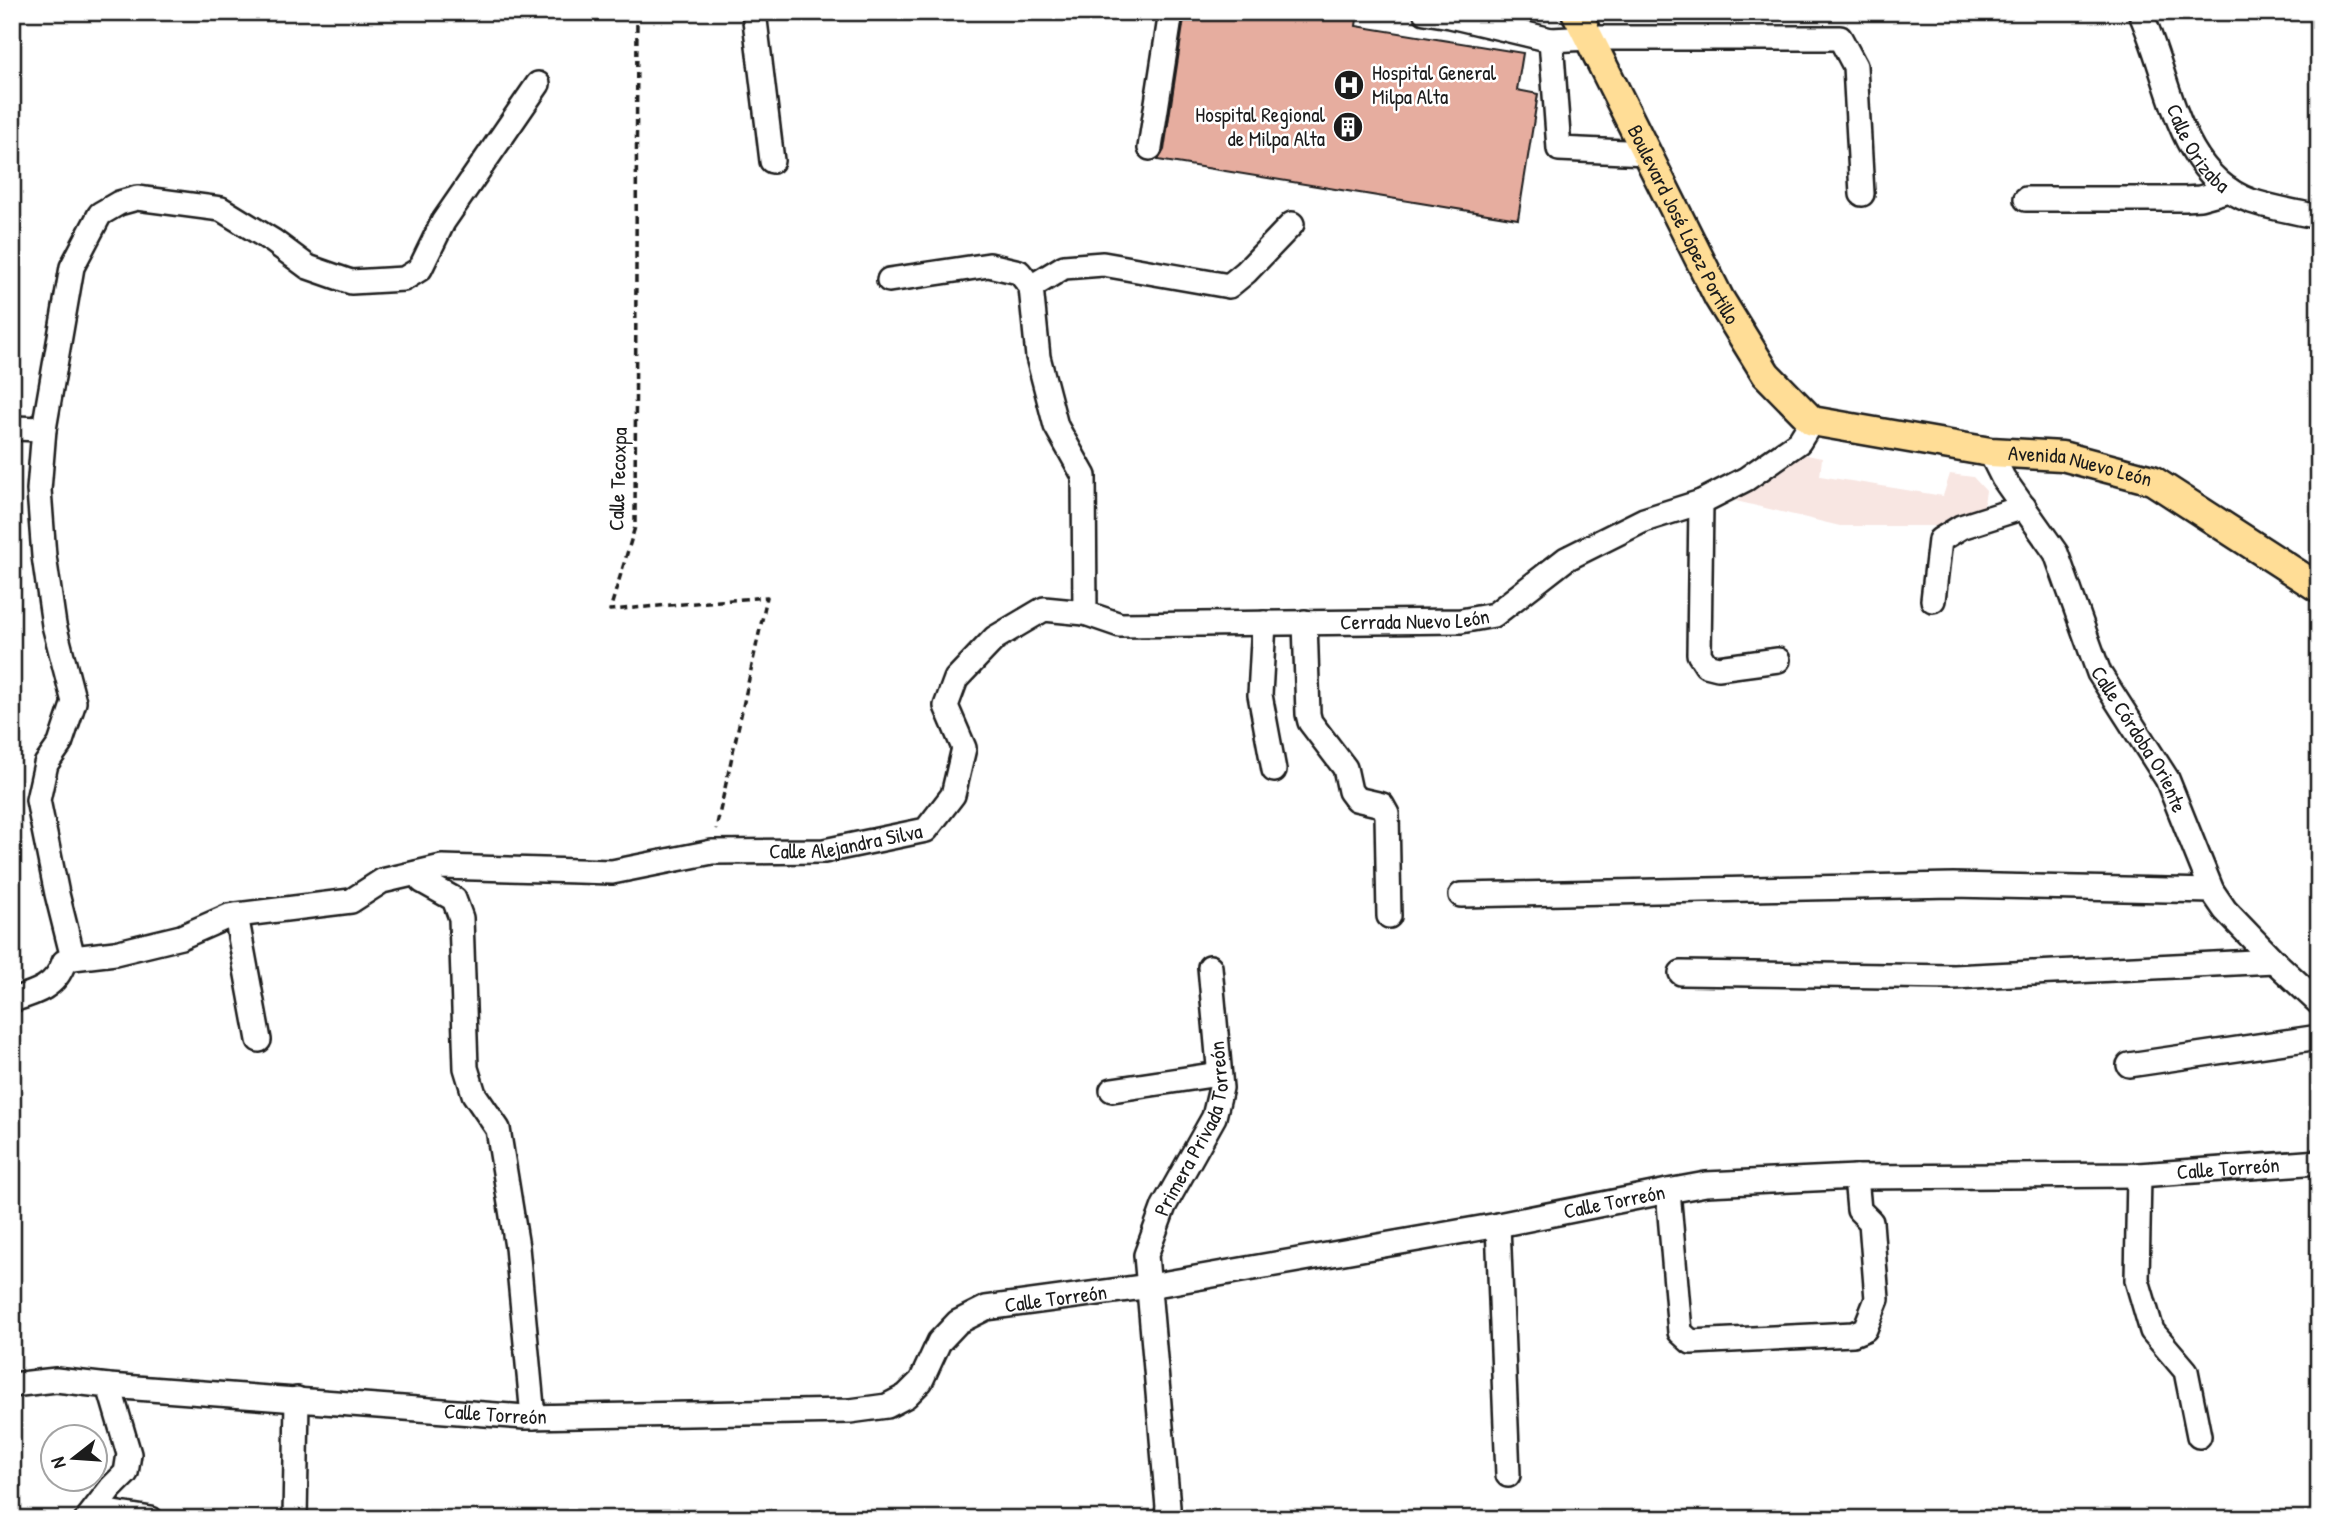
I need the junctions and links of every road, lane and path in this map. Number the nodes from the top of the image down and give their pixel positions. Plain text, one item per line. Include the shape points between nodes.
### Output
1 (638, 12) edge
2 (754, 12) edge
3 (1171, 12) edge
4 (1425, 12) edge
5 (1576, 12) edge
6 (2140, 12) edge
7 (1589, 38) junction
8 (1551, 40) junction
9 (538, 84) dead end
10 (1150, 148) dead end
11 (1647, 153) junction
12 (772, 161) dead end
13 (2229, 190) junction
14 (1862, 194) dead end
15 (2026, 199) dead end
16 (2319, 217) edge
17 (1292, 224) dead end
18 (889, 280) dead end
19 (1031, 287) junction
20 (1812, 421) junction
21 (12, 428) edge
22 (44, 429) junction
23 (1990, 452) junction
24 (1701, 502) junction
25 (2024, 507) junction
26 (2319, 587) edge
27 (1933, 600) dead end
28 (1085, 613) junction
29 (1305, 622) junction
30 (1264, 623) junction
31 (1778, 660) dead end
32 (1274, 770) dead end
33 (712, 852) junction
34 (417, 873) junction
35 (2212, 891) junction
36 (1461, 895) dead end
37 (236, 915) junction
38 (1389, 916) dead end
39 (74, 958) junction
40 (2274, 961) junction
41 (1210, 967) dead end
42 (1681, 973) dead end
43 (12, 1000) edge
44 (2319, 1003) edge
45 (2319, 1037) edge
46 (259, 1040) dead end
47 (2129, 1065) dead end
48 (1219, 1074) junction
49 (1112, 1090) dead end
50 (2319, 1162) edge
51 (2139, 1175) junction
52 (1856, 1177) junction
53 (1668, 1191) junction
54 (1498, 1225) junction
55 (1150, 1286) junction
56 (12, 1385) edge
57 (109, 1386) junction
58 (297, 1399) junction
59 (533, 1417) junction
60 (2199, 1436) dead end
61 (1508, 1475) dead end
62 (91, 1515) edge
63 (150, 1519) edge
64 (295, 1519) edge
65 (1166, 1519) edge

1 - 33 path, Calle Tecoxpa via 635,527 610,610 767,597
2 - 12 street
3 - 10 street
4 - 8 street
5 - 7 main road, Boulevard José López Portillo
6 - 13 street, Calle Orizaba via 2191,149
7 - 8 street
7 - 11 main road, Boulevard José López Portillo
7 - 14 street via 1840,38 1855,66
8 - 11 street via 1559,149
9 - 22 street via 443,222 420,269 404,279 351,282 308,267 221,209 137,198 100,214 72,267
11 - 20 main road, Boulevard José López Portillo via 1719,298 1766,374
13 - 15 street via 2185,199
13 - 16 street, Calle Orizaba via 2249,200
17 - 19 street via 1228,286 1103,264 1064,267
18 - 19 street via 989,265 1019,272
19 - 28 street via 1038,358 1056,426 1084,476
20 - 23 main road, Avenida Nuevo León
20 - 24 street, Cerrada Nuevo León via 1799,442 1746,479
21 - 22 street
22 - 39 street via 39,490 44,556 54,625 74,702 60,744 46,764 38,800
23 - 25 street, Calle Córdoba Oriente
23 - 26 main road, Avenida Nuevo León via 2062,456 2152,480
24 - 29 street, Cerrada Nuevo León via 1644,520 1566,559 1494,615 1461,621
24 - 31 street via 1699,654 1706,665 1718,668
25 - 27 street via 1961,527 1941,540
25 - 35 street, Calle Córdoba Oriente via 2056,553 2099,673 2167,779
28 - 30 street, Cerrada Nuevo León via 1120,625
28 - 33 street, Calle Alejandra Silva via 1044,609 995,638 956,679 946,706 964,748 953,794 926,831 824,851
29 - 30 street, Cerrada Nuevo León
29 - 38 street via 1310,722 1345,768 1356,799 1382,805 1387,814
30 - 32 street via 1260,695
33 - 34 street, Calle Alejandra Silva via 612,872 442,867
34 - 37 street, Calle Alejandra Silva via 382,881 351,901
34 - 59 street via 422,881 454,899 461,919 467,1068 474,1094 498,1129 517,1247
35 - 36 street via 1953,884
35 - 40 street, Calle Córdoba Oriente
37 - 39 street, Calle Alejandra Silva via 181,937
37 - 46 street
39 - 43 street via 64,962 51,985
40 - 42 street via 1954,977
40 - 44 street, Calle Córdoba Oriente
41 - 48 street, Primera Privada Torreón
45 - 47 street
48 - 49 street
48 - 55 street, Primera Privada Torreón via 1221,1088 1214,1117 1164,1206 1146,1255
50 - 51 street, Calle Torreón
51 - 52 street, Calle Torreón
51 - 60 street via 2137,1280 2152,1331 2186,1371
52 - 53 street, Calle Torreón via 1706,1184
52 - 53 street via 1859,1210 1871,1222 1877,1299 1865,1329 1853,1334 1691,1342 1680,1332
53 - 54 street, Calle Torreón
54 - 55 street, Calle Torreón
54 - 61 street
55 - 59 street, Calle Torreón via 986,1308 958,1322 939,1342 921,1381 887,1406 850,1411
55 - 65 street, Primera Privada Torreón
56 - 57 street, Calle Torreón via 56,1380
57 - 58 street, Calle Torreón
57 - 62 street via 129,1454 126,1473
58 - 59 street, Calle Torreón
58 - 64 street
62 - 63 street

